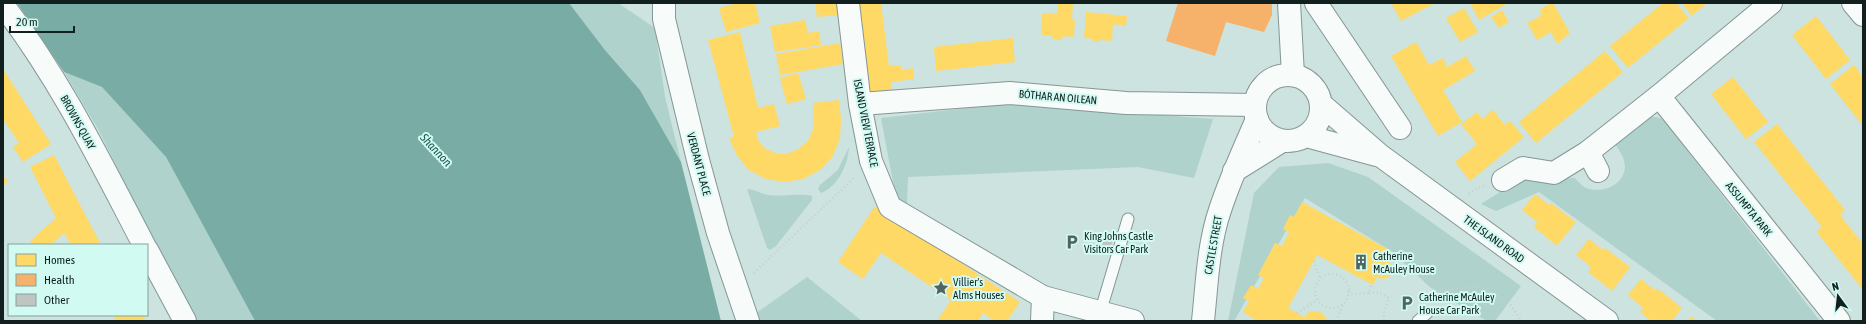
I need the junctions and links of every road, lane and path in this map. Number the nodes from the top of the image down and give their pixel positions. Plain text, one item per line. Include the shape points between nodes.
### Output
1 (664, 3) edge
2 (848, 3) edge
3 (1289, 3) edge
4 (1316, 3) edge
5 (1771, 3) edge
6 (1854, 3) edge
7 (3, 5) edge
8 (1863, 15) edge
9 (1293, 75) junction
10 (1659, 96) junction
11 (860, 104) junction
12 (1321, 104) junction
13 (1256, 112) junction
14 (1400, 128) dead end
15 (1306, 136) junction
16 (1282, 140) junction
17 (1588, 152) junction
18 (1381, 156) junction
19 (871, 161) junction
20 (1234, 171) junction
21 (1598, 171) dead end
22 (1503, 180) joint
23 (1451, 207) junction
24 (1128, 219) dead end
25 (143, 244) edge
26 (148, 252) edge
27 (1314, 261) dead end
28 (1320, 279) junction
29 (1371, 285) dead end
30 (737, 289) junction
31 (1348, 292) junction
32 (1369, 293) junction
33 (1043, 297) junction
34 (1318, 300) junction
35 (1343, 304) junction
36 (1100, 313) junction
37 (1297, 313) dead end
38 (1427, 313) joint
39 (185, 321) edge
40 (748, 321) edge
41 (1042, 321) edge
42 (1133, 321) edge
43 (1203, 321) edge
44 (1336, 321) edge
45 (1385, 321) edge
46 (1418, 321) edge
47 (1522, 321) edge
48 (1607, 321) edge
49 (1839, 321) edge

1 - 30 street, VERDANT PLACE via 664,19 698,160
2 - 11 street, ISLAND VIEW TERRACE
3 - 9 street
4 - 14 street
5 - 10 street
6 - 8 street
7 - 25 street, BROWNS QUAY via 26,34 69,104
9 - 12 street via 1303,78 1312,85
9 - 13 street via 1282,75 1264,85 1258,94
10 - 17 street
10 - 49 street, ASSUMPTA PARK
11 - 13 street, BÓTHAR AN OILEAN via 1010,92
11 - 19 street, ISLAND VIEW TERRACE
12 - 15 street via 1318,122
12 - 18 street, THE ISLAND ROAD
13 - 16 street via 1263,129 1271,136
13 - 20 street, CASTLE STREET
15 - 16 street via 1298,140
15 - 18 street
16 - 20 street
17 - 21 street
17 - 22 street via 1554,173 1523,168
18 - 23 street, THE ISLAND ROAD
19 - 30 path
19 - 33 street, ISLAND VIEW TERRACE via 890,207
20 - 43 street, CASTLE STREET via 1219,211 1210,258
22 - 23 path via 1477,188
23 - 48 street, THE ISLAND ROAD
24 - 36 lane
26 - 39 street
27 - 28 path
28 - 31 path via 1326,276 1339,276 1348,286
28 - 34 path via 1315,290
29 - 32 path
30 - 40 street, VERDANT PLACE
31 - 32 path
31 - 35 path
32 - 45 path via 1379,292 1389,298 1383,319
33 - 36 street, ISLAND VIEW TERRACE
33 - 41 street
34 - 35 path via 1324,307 1331,308
34 - 37 path
35 - 44 path
36 - 42 street, ISLAND VIEW TERRACE
38 - 46 lane
38 - 47 path via 1419,304 1434,291 1479,286 1509,303

